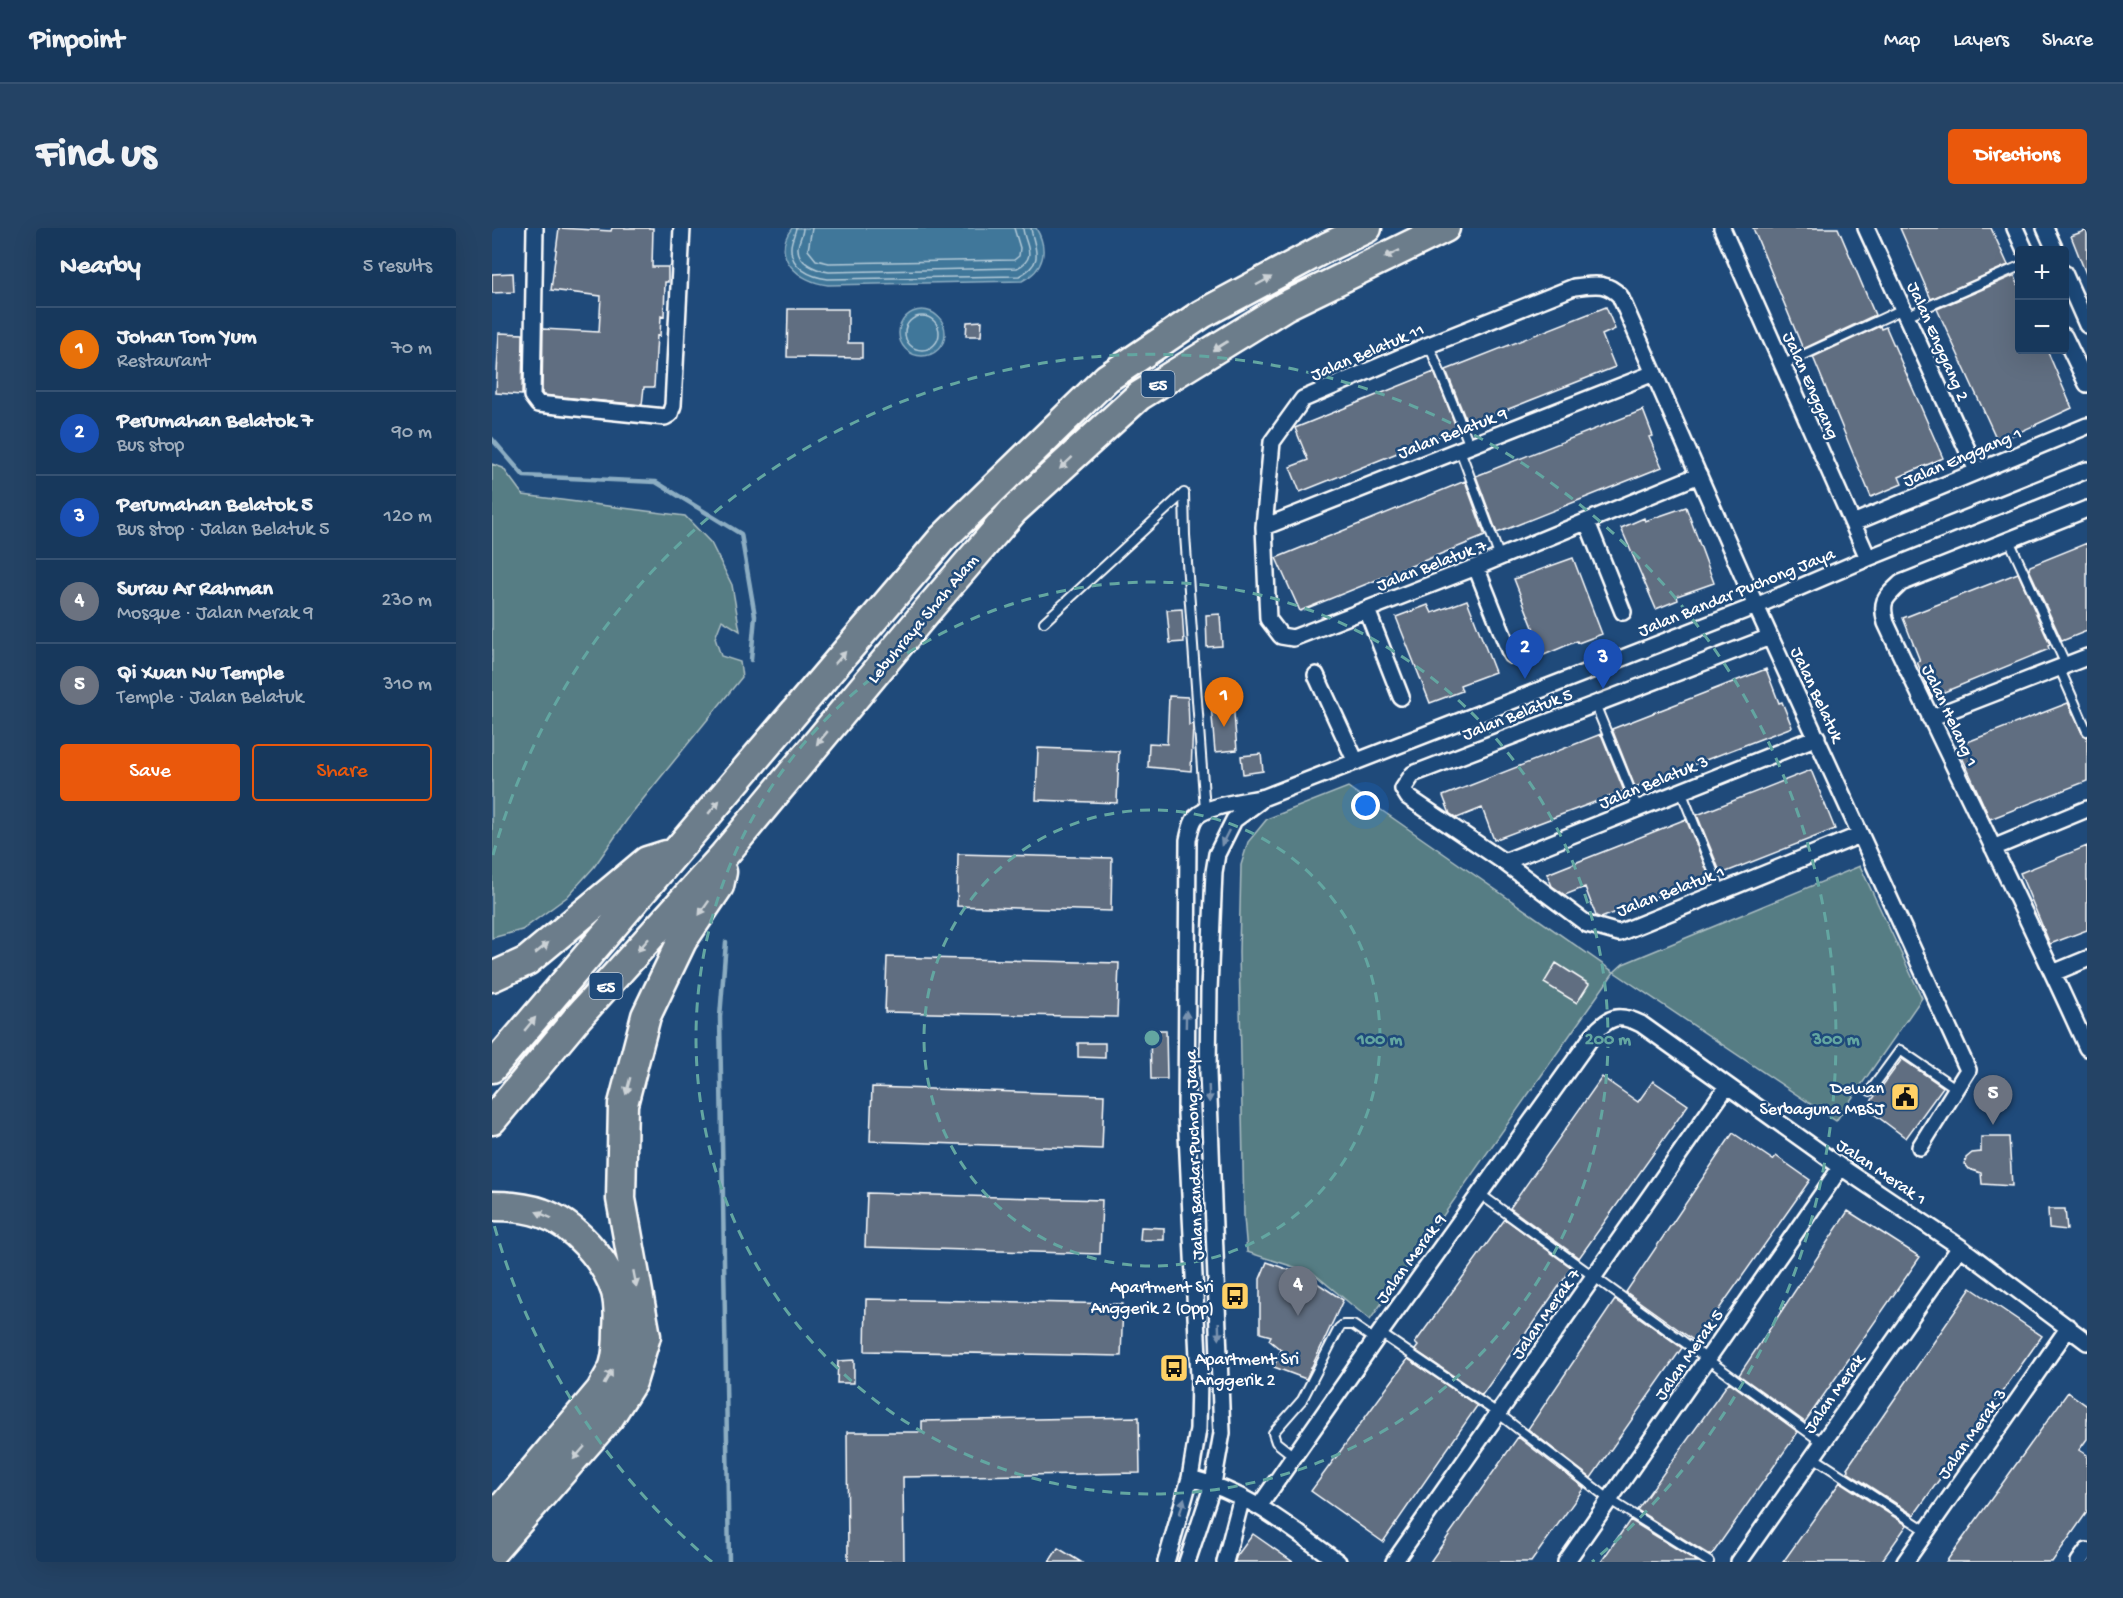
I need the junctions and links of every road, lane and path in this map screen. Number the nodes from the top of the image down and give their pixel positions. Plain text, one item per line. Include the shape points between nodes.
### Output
1 (535, 228) edge
2 (682, 228) edge
3 (1367, 228) edge
4 (1445, 228) edge
5 (1722, 228) edge
6 (1866, 228) edge
7 (2015, 228) edge
8 (2045, 228) edge
9 (2023, 246) edge
10 (2053, 246) edge
11 (2015, 268) edge
12 (2069, 284) edge
13 (1574, 287) joint
14 (1904, 312) junction
15 (2087, 325) edge
16 (1429, 345) junction
17 (2069, 346) edge
18 (1782, 365) junction
19 (1654, 373) junction
20 (2087, 384) edge
21 (2087, 426) edge
22 (1465, 448) junction
23 (2087, 470) edge
24 (1977, 471) junction
25 (1699, 475) junction
26 (2087, 509) edge
27 (1587, 522) junction
28 (1853, 523) junction
29 (1264, 526) junction
30 (2009, 540) junction
31 (1500, 558) junction
32 (1868, 558) junction
33 (1476, 567) junction
34 (1756, 606) junction
35 (1367, 610) junction
36 (1623, 612) dead end
37 (1044, 621) dead end
38 (1770, 637) junction
39 (1511, 655) dead end
40 (2087, 657) edge
41 (2063, 666) junction
42 (1316, 675) dead end
43 (1401, 697) dead end
44 (1595, 704) junction
45 (1930, 718) junction
46 (2087, 731) edge
47 (1817, 737) junction
48 (1356, 762) junction
49 (1413, 774) joint
50 (1681, 791) junction
51 (1265, 797) junction
52 (1638, 809) junction
53 (2087, 809) edge
54 (1205, 810) junction
55 (1860, 835) junction
56 (1993, 848) junction
57 (676, 852) junction
58 (724, 855) junction
59 (1504, 862) junction
60 (1721, 891) junction
61 (2087, 959) edge
62 (2054, 973) junction
63 (492, 976) edge
64 (1593, 1035) joint
65 (2087, 1048) edge
66 (492, 1068) edge
67 (1727, 1086) junction
68 (1957, 1089) junction
69 (1870, 1091) dead end
70 (492, 1120) edge
71 (1920, 1147) dead end
72 (1841, 1167) junction
73 (1480, 1194) junction
74 (492, 1206) edge
75 (1960, 1247) junction
76 (1594, 1276) junction
77 (2069, 1327) junction
78 (1377, 1336) junction
79 (2087, 1342) edge
80 (1708, 1359) junction
81 (1499, 1414) junction
82 (1823, 1443) junction
83 (1295, 1457) junction
84 (1813, 1457) junction
85 (1190, 1478) junction
86 (1213, 1484) junction
87 (1242, 1497) junction
88 (1610, 1500) junction
89 (1260, 1505) junction
90 (492, 1520) edge
91 (1927, 1531) junction
92 (2087, 1551) edge
93 (492, 1552) edge
94 (1166, 1562) edge
95 (1187, 1562) edge
96 (1225, 1562) edge
97 (1338, 1562) edge
98 (1394, 1562) edge
99 (1566, 1562) edge
100 (1708, 1562) edge
101 (1739, 1562) edge
102 (1905, 1562) edge
103 (2079, 1562) edge

1 - 2 street via 532,396 538,404 665,417 673,405
57 -> 3 highway, Lebuhraya Shah Alam / E5 via 942,539 1107,378 1202,314
4 -> 58 highway, Lebuhraya Shah Alam / E5 via 1285,306 1139,396 1013,511
5 - 18 street, Jalan Enggang
6 - 14 street, Jalan Enggang 2
7 - 9 street
8 - 10 street
11 - 14 lane
12 - 15 street
13 - 16 street, Jalan Belatuk 11
13 - 19 street, Jalan Belatuk via 1600,284 1620,296
14 - 18 lane
14 - 24 street, Jalan Enggang 2
16 - 22 lane
16 - 29 street, Jalan Belatuk 11 via 1303,399 1272,442
17 - 20 street
18 - 28 street, Jalan Enggang
19 - 22 street, Jalan Belatuk 9
19 - 25 street, Jalan Belatuk
21 - 24 street, Jalan Enggang 1
22 - 29 street, Jalan Belatuk 9
22 - 31 lane
23 - 32 street, Jalan Bandar Puchong Jaya
24 - 28 street, Jalan Enggang 1
25 - 27 street, Jalan Belatuk 7
25 - 34 street, Jalan Belatuk
26 - 30 street, Jalan Helang 1
27 - 31 street, Jalan Belatuk 7
27 - 36 street
28 - 32 street, Jalan Enggang
29 - 35 street, Jalan Belatuk 7 via 1268,619 1281,636 1293,638
30 - 41 lane
30 - 45 street, Jalan Helang 1 via 1901,584 1885,598 1886,622
31 - 33 street, Jalan Belatuk 7
32 - 34 street, Jalan Bandar Puchong Jaya
33 - 35 street, Jalan Belatuk 7
33 - 39 street
34 - 38 street, Jalan Belatuk
34 - 48 street, Jalan Bandar Puchong Jaya
35 - 43 street
37 - 54 lane via 1184,493
38 - 44 street, Jalan Belatuk 5
38 - 47 street, Jalan Belatuk
40 - 41 street
41 - 45 street
41 - 46 lane
42 - 48 street
44 - 49 street, Jalan Belatuk 5
44 - 52 lane
45 - 56 street, Jalan Helang 1
47 - 50 street, Jalan Belatuk 3
47 - 55 street, Jalan Belatuk
48 - 51 street, Jalan Bandar Puchong Jaya
49 - 59 street, Jalan Belatuk 1 via 1403,789 1408,797
50 - 52 street, Jalan Belatuk 3
50 - 60 lane
51 - 54 street, Jalan Bandar Puchong Jaya
51 -> 86 street, Jalan Bandar Puchong Jaya via 1234,820 1217,854 1214,872 1208,1072 1222,1433
52 - 59 street, Jalan Belatuk 3
53 - 56 street
85 -> 54 street, Jalan Bandar Puchong Jaya via 1198,1429 1199,1377 1186,1114 1188,840 1196,817
55 - 60 street, Jalan Belatuk 1
55 - 68 street, Jalan Belatuk via 1968,1070
56 - 62 street, Jalan Helang 1
63 -> 57 highway via 527,961 647,861
66 -> 57 highway, Lebuhraya Shah Alam / E5
58 -> 70 highway, Lebuhraya Shah Alam / E5 via 578,1017
58 -> 93 highway via 719,886 682,940 646,1016 623,1104 621,1198 646,1336 632,1382 609,1418
59 - 60 street, Jalan Belatuk 1 via 1587,924 1619,933
61 - 62 street
62 - 65 street, Jalan Helang 1
64 - 67 street, Jalan Merak 1 via 1609,1019 1630,1019
64 - 73 street, Jalan Merak 9
67 - 72 street, Jalan Merak 1
67 - 76 street, Jalan Merak 7
68 - 69 lane via 1900,1050
68 - 71 street, Jalan Belatuk
72 - 75 street, Jalan Merak 1
72 - 80 street, Jalan Merak 5
73 - 76 lane
73 - 78 street, Jalan Merak 9
90 -> 74 highway via 601,1390 614,1365 619,1312 607,1272 593,1250 572,1230 544,1213
75 - 77 street, Jalan Merak 1
75 - 82 street, Jalan Merak
76 - 80 lane
76 - 81 street, Jalan Merak 7
77 - 79 street, Jalan Merak 1
77 - 91 street, Jalan Merak 3
78 - 81 lane
78 - 83 street, Jalan Merak 9
78 - 83 lane via 1353,1325 1343,1324 1339,1328 1302,1400 1273,1433 1276,1442
80 - 82 lane
80 - 88 street, Jalan Merak 5
81 - 88 lane
81 - 98 street, Jalan Merak 7
82 - 84 street, Jalan Merak
83 - 89 street, Jalan Merak 9
84 - 91 lane
84 - 101 street, Jalan Merak
85 - 86 street
94 -> 85 street, Jalan Bandar Puchong Jaya
86 - 87 street
86 - 95 street, Jalan Bandar Puchong Jaya
87 - 89 street
87 - 96 street
88 - 99 street, Jalan Merak 5
88 - 100 lane
89 - 97 street
91 - 102 street, Jalan Merak 3
92 - 103 street

